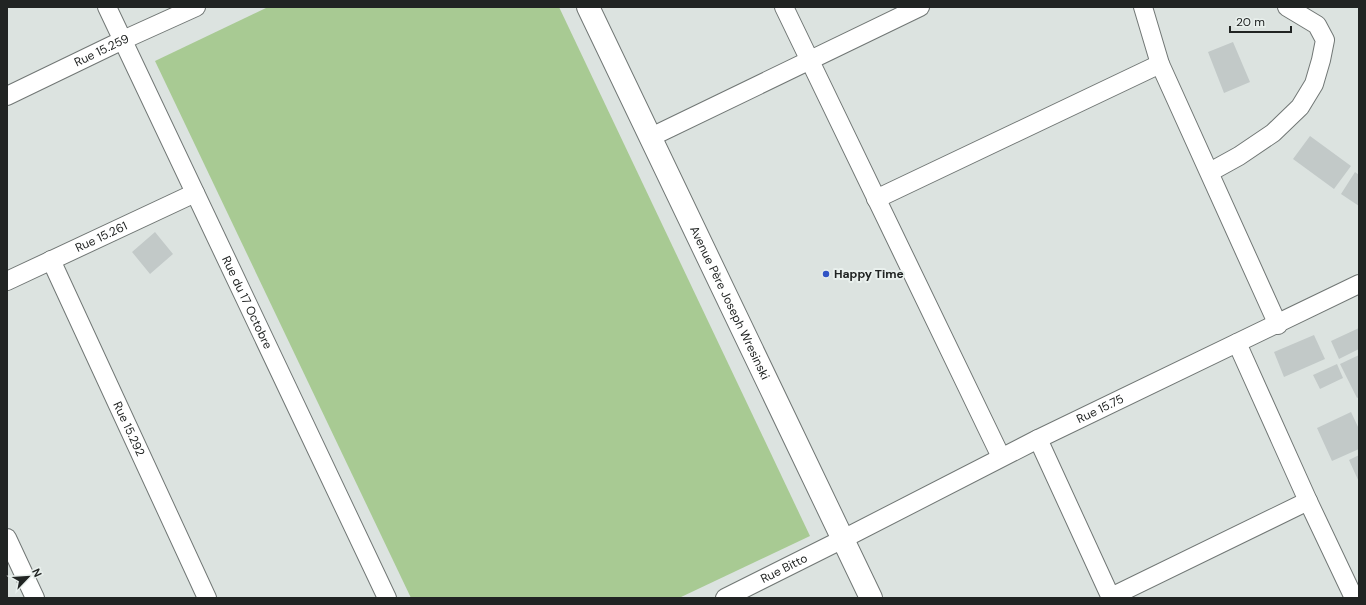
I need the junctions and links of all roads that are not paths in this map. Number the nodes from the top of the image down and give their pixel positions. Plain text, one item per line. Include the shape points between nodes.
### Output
1 (107, 7) edge
2 (196, 7) edge
3 (588, 7) edge
4 (784, 7) edge
5 (920, 7) edge
6 (1143, 7) edge
7 (1287, 7) edge
8 (123, 40) junction
9 (810, 60) junction
10 (1160, 64) junction
11 (7, 96) edge
12 (651, 137) junction
13 (1210, 172) junction
14 (195, 193) junction
15 (876, 199) junction
16 (51, 260) junction
17 (7, 281) edge
18 (1359, 284) edge
19 (1278, 325) junction
20 (1237, 343) junction
21 (1038, 439) junction
22 (1001, 457) junction
23 (1308, 501) junction
24 (7, 538) edge
25 (843, 539) junction
26 (13, 566) edge
27 (1355, 593) edge
28 (384, 597) edge
29 (35, 598) edge
30 (207, 598) edge
31 (725, 598) edge
32 (871, 598) edge
33 (1111, 598) edge

1 - 8 street, Rue du 17 Octobre
2 - 8 street, Rue 15.259
3 - 12 street, Avenue Père Joseph Wresinski
4 - 9 street
5 - 9 street
6 - 10 street
7 - 13 street via 1317,25 1325,40 1314,84 1300,107 1273,133
8 - 11 street, Rue 15.259
8 - 14 street, Rue du 17 Octobre
9 - 12 street
9 - 15 street
10 - 13 street
10 - 15 street
12 - 25 street, Avenue Père Joseph Wresinski
13 - 19 street
14 - 16 street, Rue 15.261
14 - 28 street, Rue du 17 Octobre
15 - 22 street
16 - 17 street, Rue 15.261
16 - 30 street, Rue 15.292
18 - 19 street, Rue 15.75
19 - 20 street, Rue 15.75
20 - 21 street, Rue 15.75
20 - 23 street
21 - 22 street, Rue 15.75
21 - 33 street
22 - 25 street, Rue 15.75
23 - 27 street
23 - 33 street
24 - 26 street
25 - 31 street, Rue Bitto
25 - 32 street, Avenue Père Joseph Wresinski
26 - 29 street

